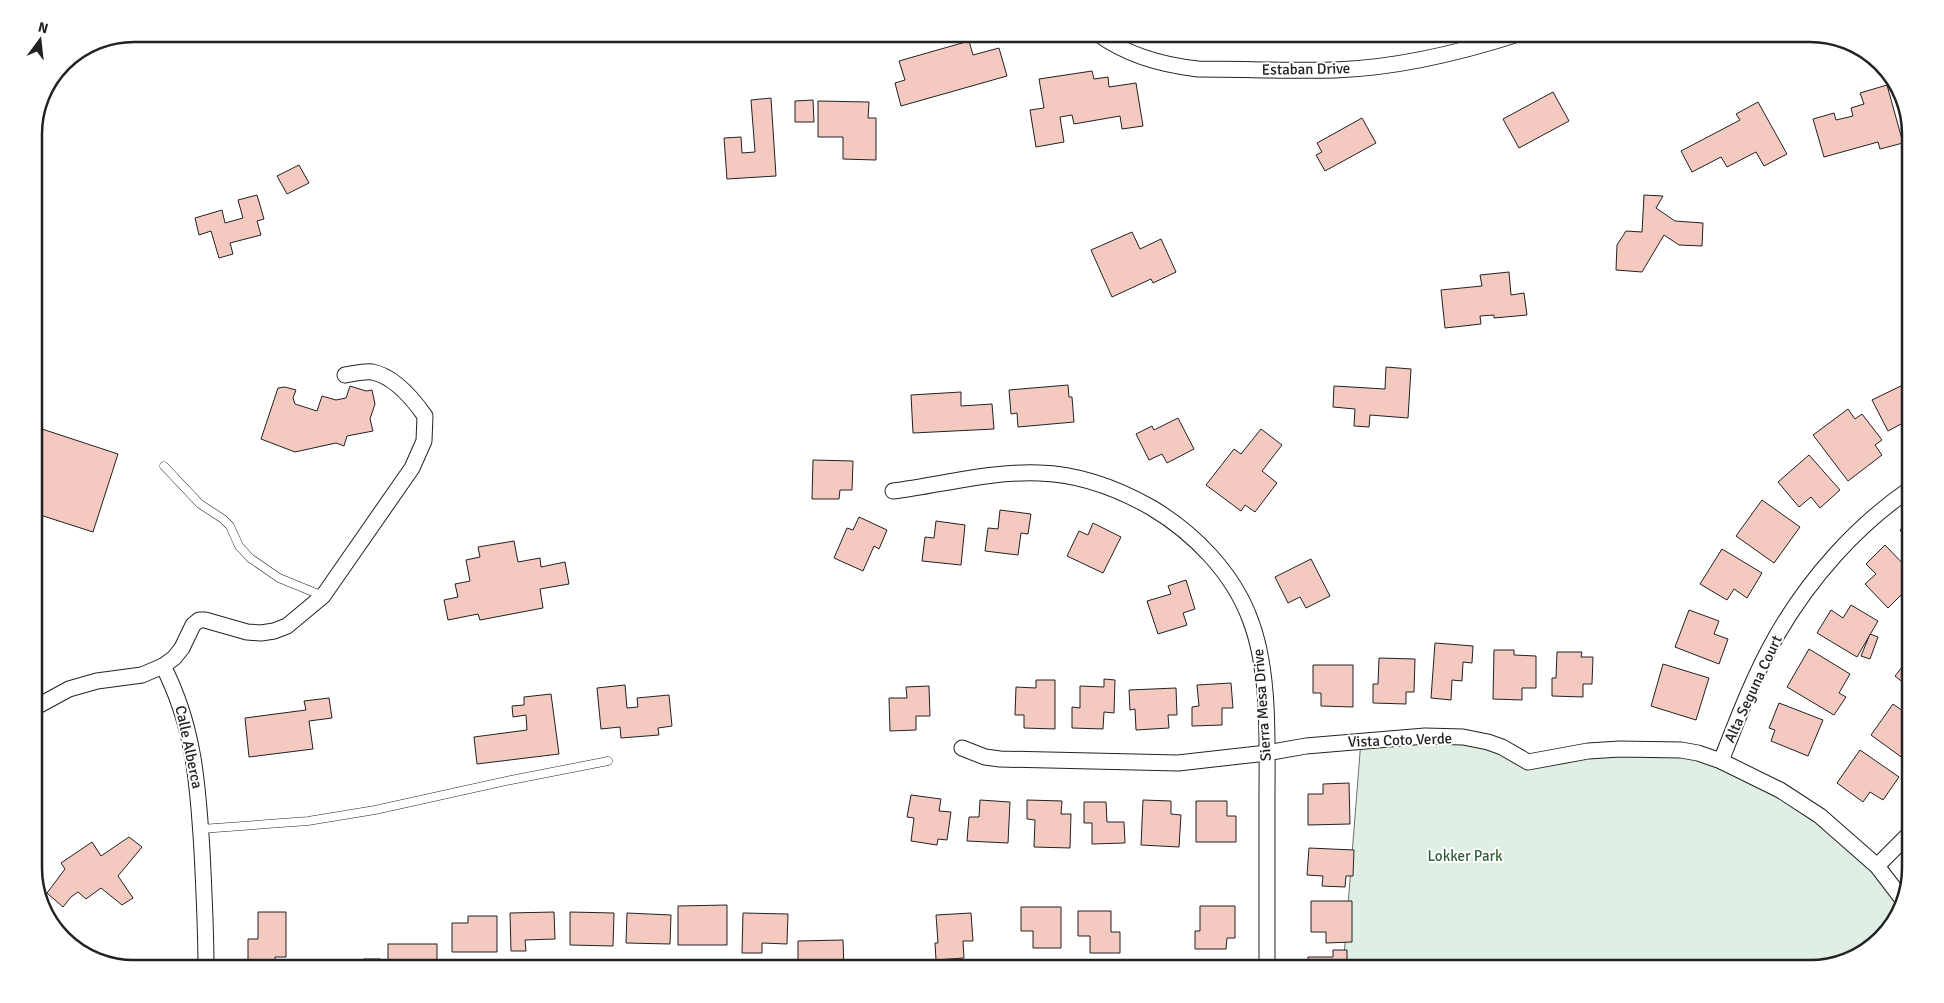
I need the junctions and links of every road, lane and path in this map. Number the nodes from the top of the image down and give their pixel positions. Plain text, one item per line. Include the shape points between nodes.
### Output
1 (1112, 42) edge
2 (1491, 42) edge
3 (345, 375) dead end
4 (164, 466) dead end
5 (893, 491) dead end
6 (1901, 495) edge
7 (323, 596) junction
8 (163, 666) junction
9 (43, 703) edge
10 (962, 748) dead end
11 (1267, 753) junction
12 (608, 761) dead end
13 (1721, 761) junction
14 (201, 829) junction
15 (1902, 841) edge
16 (1877, 866) junction
17 (1898, 893) edge
18 (206, 961) edge
19 (1267, 961) edge

1 - 2 street, Estaban Drive via 1141,57 1179,67 1336,70 1403,63
3 - 7 street via 372,372 384,376 403,390 425,416 424,441 412,468
4 - 7 lane via 200,504 230,526 239,546 250,558 279,578
5 - 11 street, Sierra Mesa Drive via 1006,474 1040,473 1088,480 1134,498 1162,514 1212,558 1238,593 1250,617 1261,660
6 - 13 street, Alta Seguna Court via 1839,552 1806,592 1777,635
7 - 8 street via 287,626 274,631 247,632 199,620 193,625 182,648
8 - 9 street via 142,676 76,686
8 - 14 street, Calle Alberca via 188,729
10 - 11 street, Vista Coto Verde via 1000,759 1178,763
11 - 13 street, Vista Coto Verde via 1315,745 1425,736 1476,739 1502,747 1528,762 1620,749 1698,752
11 - 19 street, Sierra Mesa Drive
12 - 14 lane via 375,810 308,821
13 - 16 street, Vista Coto Verde via 1780,790 1820,816
14 - 18 street, Calle Alberca
15 - 16 street
16 - 17 street, Vista Coto Verde

